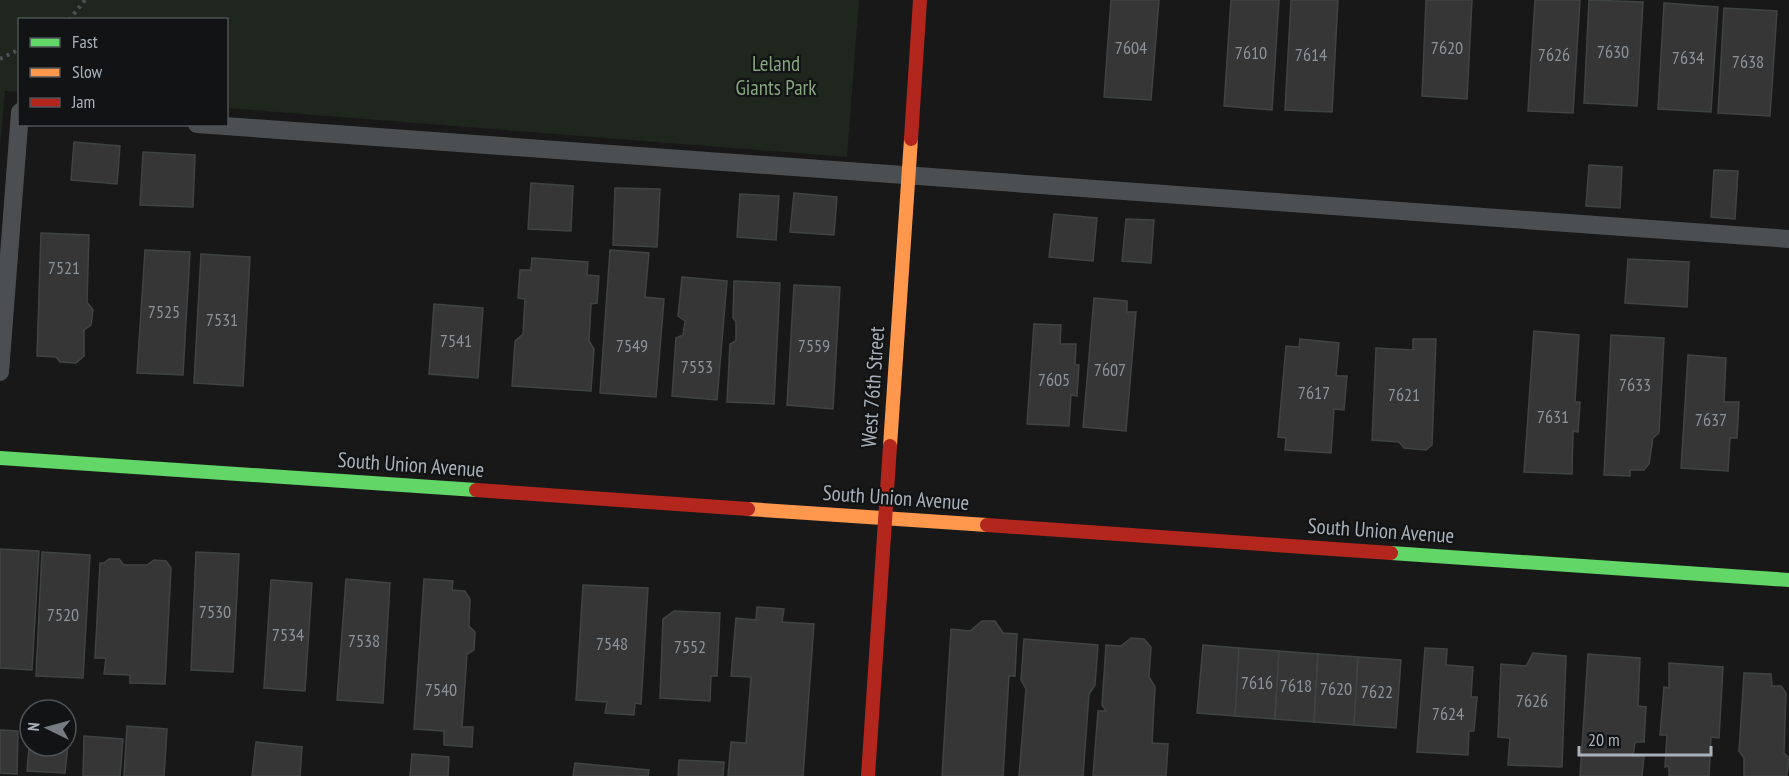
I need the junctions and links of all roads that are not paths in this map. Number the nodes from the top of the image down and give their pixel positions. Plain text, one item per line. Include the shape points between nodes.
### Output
1 (920, 0) edge
2 (19, 126) edge
3 (224, 126) edge
4 (908, 176) junction
5 (1789, 239) edge
6 (0, 372) edge
7 (0, 458) edge
8 (885, 518) junction
9 (1789, 580) edge
10 (868, 776) edge

1 - 4 street, West 76th Street
2 - 6 lane
3 - 4 lane
4 - 5 lane
4 - 8 street, West 76th Street
7 - 8 street, South Union Avenue
8 - 9 street, South Union Avenue
8 - 10 street, West 76th Street

